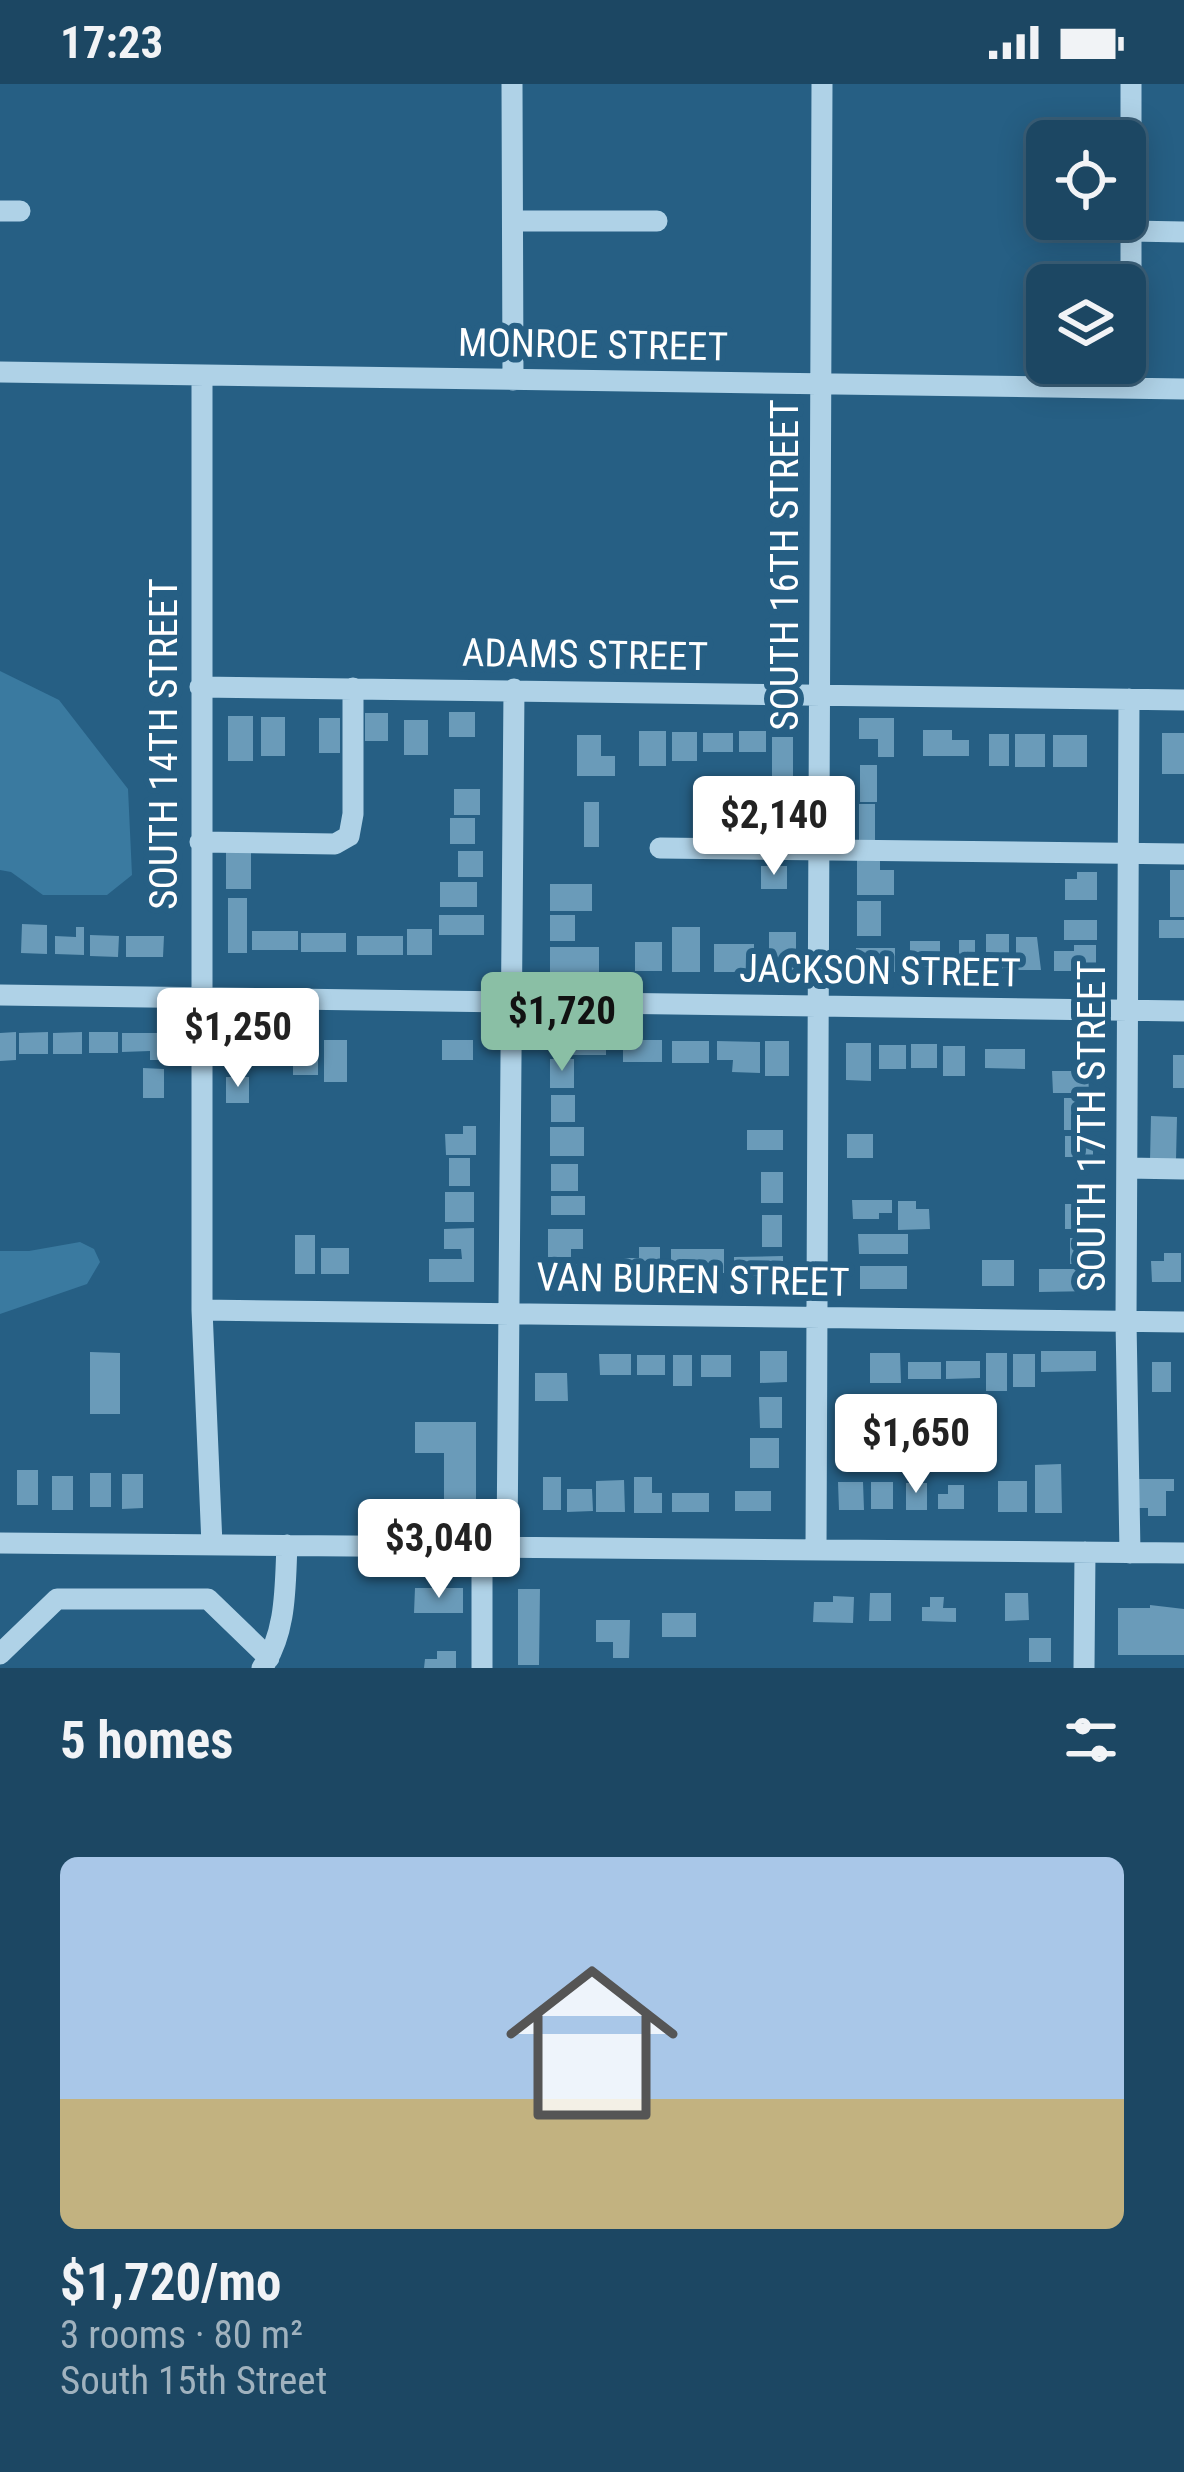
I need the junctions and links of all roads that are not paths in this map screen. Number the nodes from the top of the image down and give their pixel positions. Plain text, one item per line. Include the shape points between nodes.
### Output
1 (512, 84) edge
2 (822, 84) edge
3 (1131, 84) edge
4 (1131, 120) edge
5 (513, 221) junction
6 (657, 221) dead end
7 (1146, 232) edge
8 (1184, 232) edge
9 (1131, 240) edge
10 (0, 372) edge
11 (202, 375) junction
12 (513, 380) junction
13 (822, 385) junction
14 (1131, 388) junction
15 (1184, 389) edge
16 (200, 687) junction
17 (353, 688) junction
18 (514, 689) junction
19 (820, 695) junction
20 (1129, 699) junction
21 (1184, 700) edge
22 (200, 842) junction
23 (660, 848) dead end
24 (819, 853) junction
25 (1129, 853) junction
26 (1184, 854) edge
27 (0, 995) edge
28 (199, 998) junction
29 (508, 1002) junction
30 (819, 1006) junction
31 (1129, 1010) junction
32 (1184, 1011) edge
33 (1127, 1168) junction
34 (1184, 1169) edge
35 (202, 1310) junction
36 (508, 1314) junction
37 (819, 1318) junction
38 (1126, 1322) junction
39 (1184, 1322) edge
40 (0, 1543) edge
41 (212, 1545) junction
42 (286, 1545) junction
43 (482, 1547) junction
44 (506, 1547) junction
45 (816, 1550) junction
46 (1084, 1552) junction
47 (1130, 1552) junction
48 (1184, 1553) edge
49 (0, 1654) edge
50 (264, 1665) edge
51 (482, 1668) edge
52 (1084, 1668) edge

1 - 5 street
2 - 13 street, SOUTH 16TH STREET
3 - 4 street
5 - 6 street
5 - 12 street
7 - 8 street
9 - 14 street
10 - 11 street, MONROE STREET
11 - 12 street, MONROE STREET
11 - 16 street, SOUTH 14TH STREET
12 - 13 street, MONROE STREET
13 - 14 street, MONROE STREET
13 - 19 street, SOUTH 16TH STREET
14 - 15 street, MONROE STREET
16 - 17 street, ADAMS STREET
16 - 22 street, SOUTH 14TH STREET
17 - 18 street, ADAMS STREET
17 - 22 street via 349,836 335,844
18 - 19 street, ADAMS STREET
18 - 29 street
19 - 20 street, ADAMS STREET
19 - 24 street, SOUTH 16TH STREET
20 - 21 street, ADAMS STREET
20 - 25 street, SOUTH 17TH STREET
22 - 28 street, SOUTH 14TH STREET
23 - 24 street
24 - 25 street
24 - 30 street, SOUTH 16TH STREET
25 - 26 street
25 - 31 street, SOUTH 17TH STREET
27 - 28 street, JACKSON STREET
28 - 29 street, JACKSON STREET
28 - 35 street, SOUTH 14TH STREET
29 - 30 street, JACKSON STREET
29 - 36 street
30 - 31 street, JACKSON STREET
30 - 37 street, SOUTH 16TH STREET
31 - 32 street, JACKSON STREET
31 - 33 street, SOUTH 17TH STREET
33 - 34 street
33 - 38 street, SOUTH 17TH STREET
35 - 36 street, VAN BUREN STREET
35 - 41 street, SOUTH 14TH STREET
36 - 37 street, VAN BUREN STREET
36 - 44 street
37 - 38 street, VAN BUREN STREET
37 - 45 street, SOUTH 16TH STREET
38 - 39 street, VAN BUREN STREET
38 - 47 street, SOUTH 17TH STREET
40 - 41 street
41 - 42 street
42 - 43 street
42 - 50 street via 284,1604
43 - 44 street
43 - 51 street
44 - 45 street
45 - 46 street
46 - 47 street
46 - 52 street
47 - 48 street
49 - 50 street via 57,1600 208,1599

